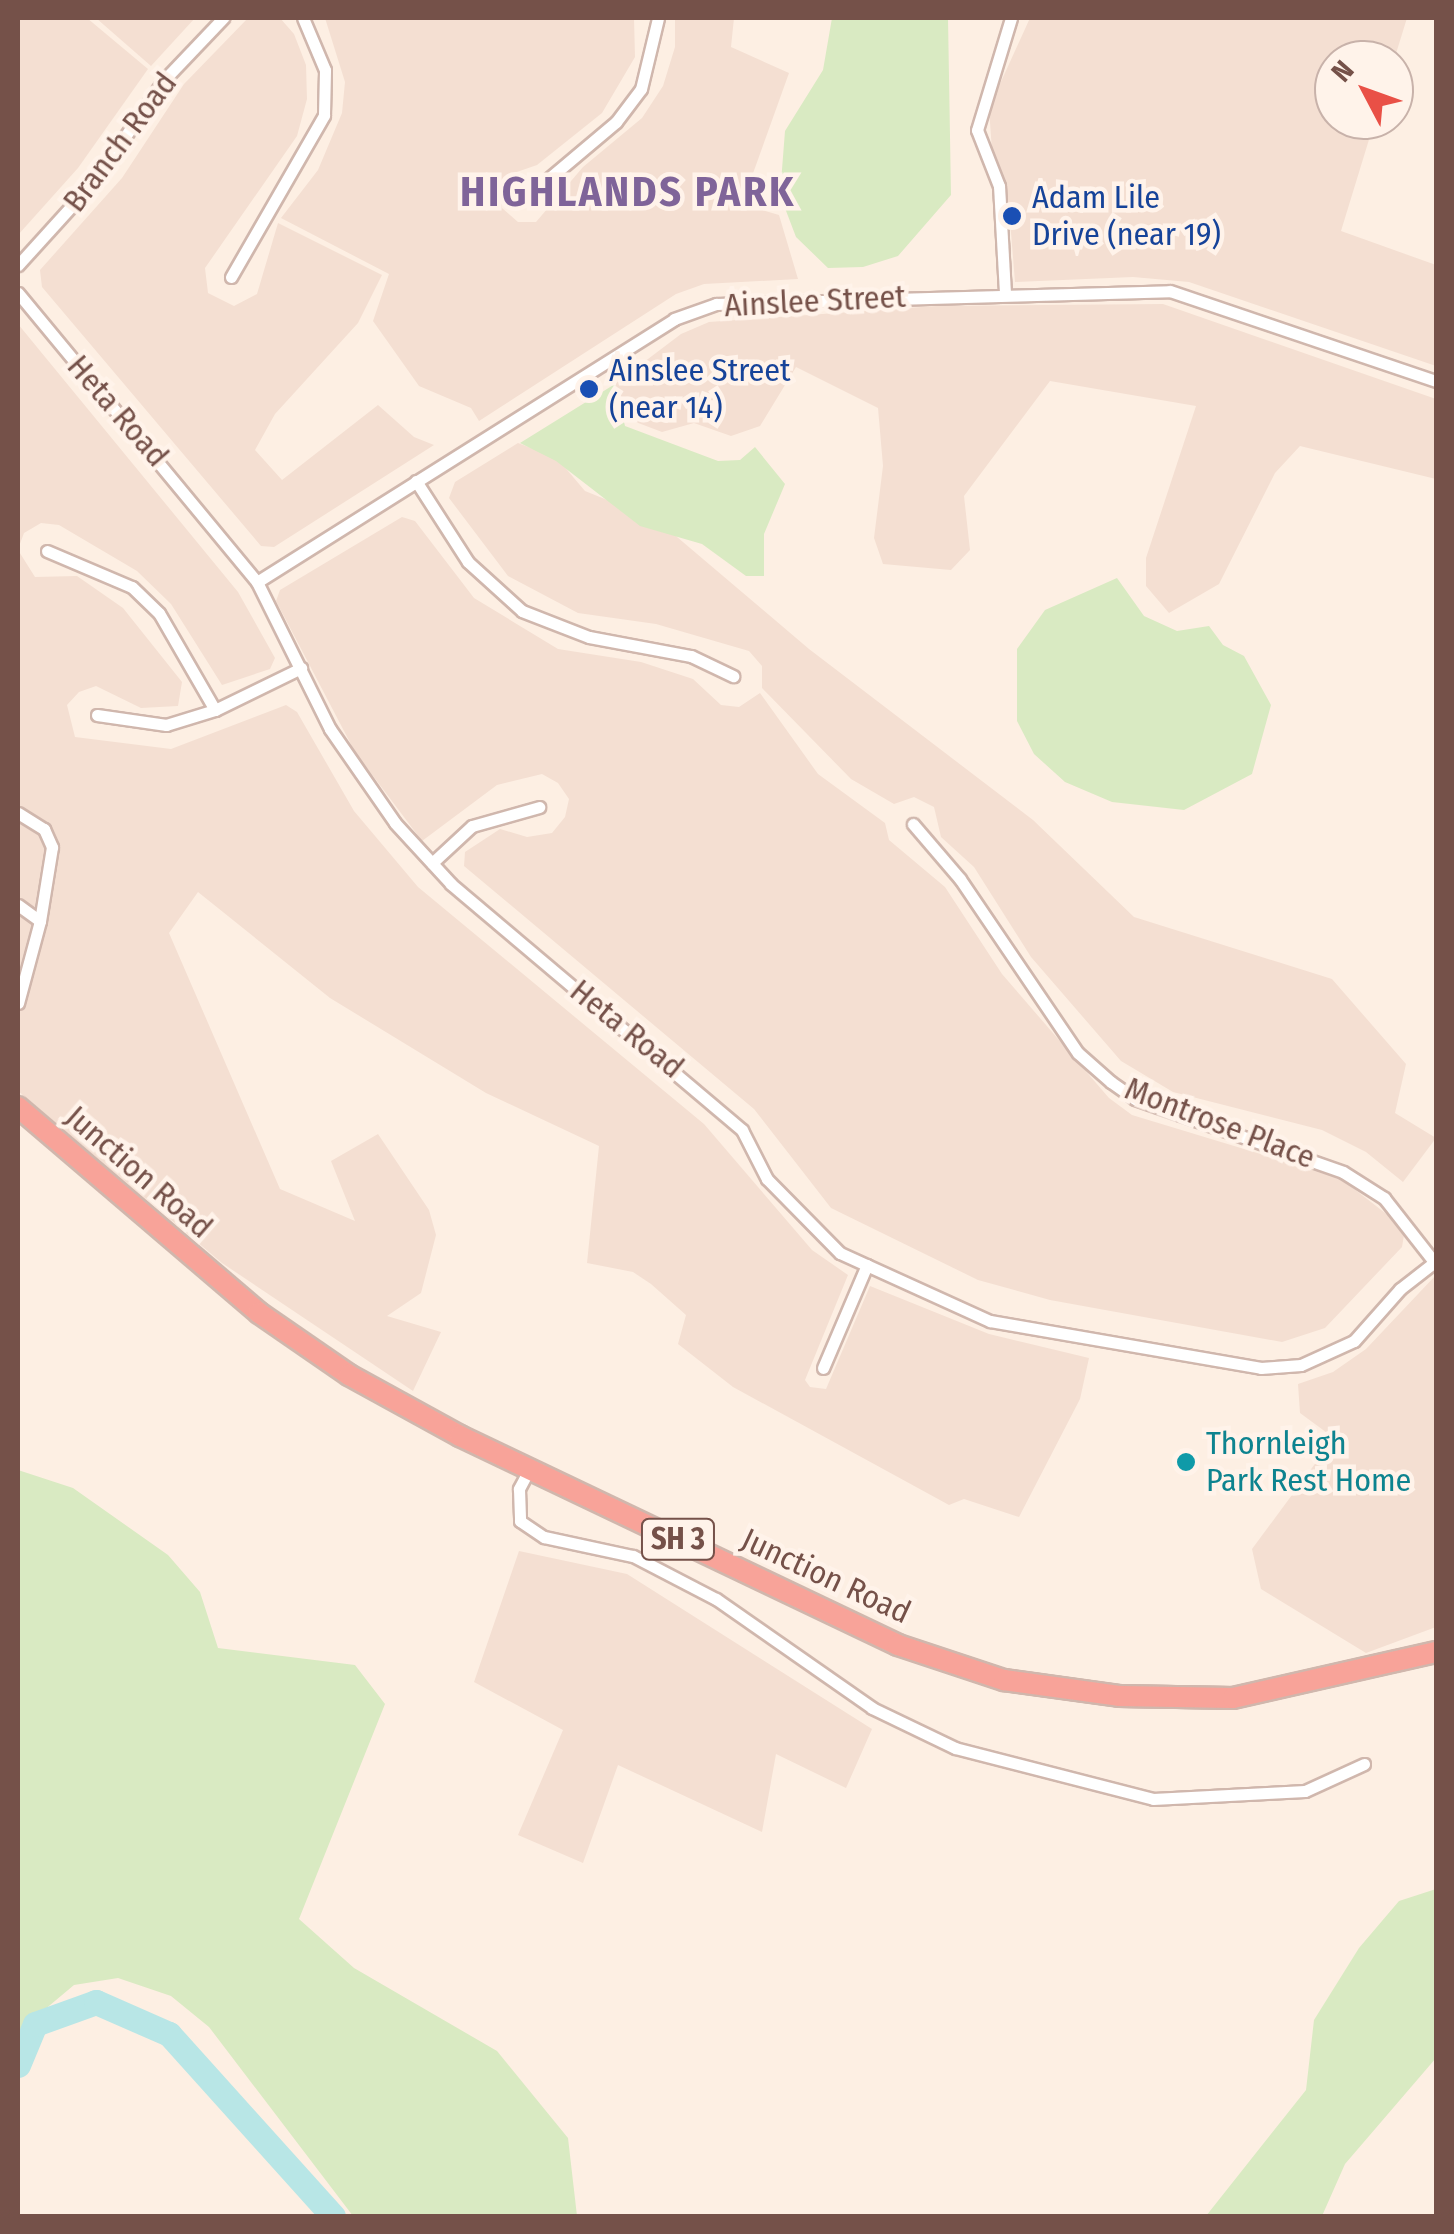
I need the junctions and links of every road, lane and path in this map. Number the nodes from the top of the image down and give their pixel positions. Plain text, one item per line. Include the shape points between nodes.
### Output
1 (222, 18) edge
2 (303, 18) edge
3 (658, 18) edge
4 (1012, 18) edge
5 (528, 196) dead end
6 (18, 265) edge
7 (231, 277) dead end
8 (18, 292) edge
9 (1005, 293) junction
10 (1436, 381) edge
11 (416, 481) junction
12 (47, 551) dead end
13 (257, 582) junction
14 (301, 668) junction
15 (733, 676) dead end
16 (215, 710) junction
17 (97, 715) dead end
18 (539, 806) dead end
19 (18, 813) edge
20 (913, 824) dead end
21 (432, 863) junction
22 (18, 905) edge
23 (40, 921) junction
24 (18, 1002) edge
25 (18, 1107) edge
26 (1436, 1262) edge
27 (866, 1265) junction
28 (823, 1368) dead end
29 (530, 1468) junction
30 (1436, 1652) edge
31 (1364, 1764) dead end

1 - 6 street, Branch Road via 164,80 96,180
2 - 7 street via 326,70 324,115
3 - 5 street via 641,89 616,122
4 - 9 street via 976,130 999,186
8 - 13 street, Heta Road
9 - 10 street, Ainslee Street via 1146,288 1190,295
9 - 11 street, Ainslee Street via 703,308
11 - 13 street, Ainslee Street
11 - 15 street via 468,562 522,610 589,637 691,656
12 - 16 street via 97,568 146,600
13 - 14 street, Heta Road
14 - 16 street
14 - 21 street, Heta Road via 348,760
16 - 17 street via 166,725
18 - 21 street via 472,826
19 - 23 street via 44,829 52,847
20 - 26 street, Montrose Place via 960,879 1078,1053 1111,1082 1135,1099 1343,1172 1384,1198
21 - 27 street, Heta Road via 692,1082 742,1130 767,1179 795,1214
22 - 23 street
23 - 24 street
25 - 29 highway, Junction Road / SH 3 via 259,1313 348,1376
26 - 27 street, Heta Road via 1400,1289 1354,1340 1301,1365 1261,1368 990,1321
27 - 28 street
29 - 30 highway, Junction Road / SH 3 via 898,1645 1004,1680 1119,1696 1233,1698
29 - 31 street via 519,1489 520,1521 544,1537 633,1556 716,1600 872,1708 955,1748 1153,1799 1306,1791

